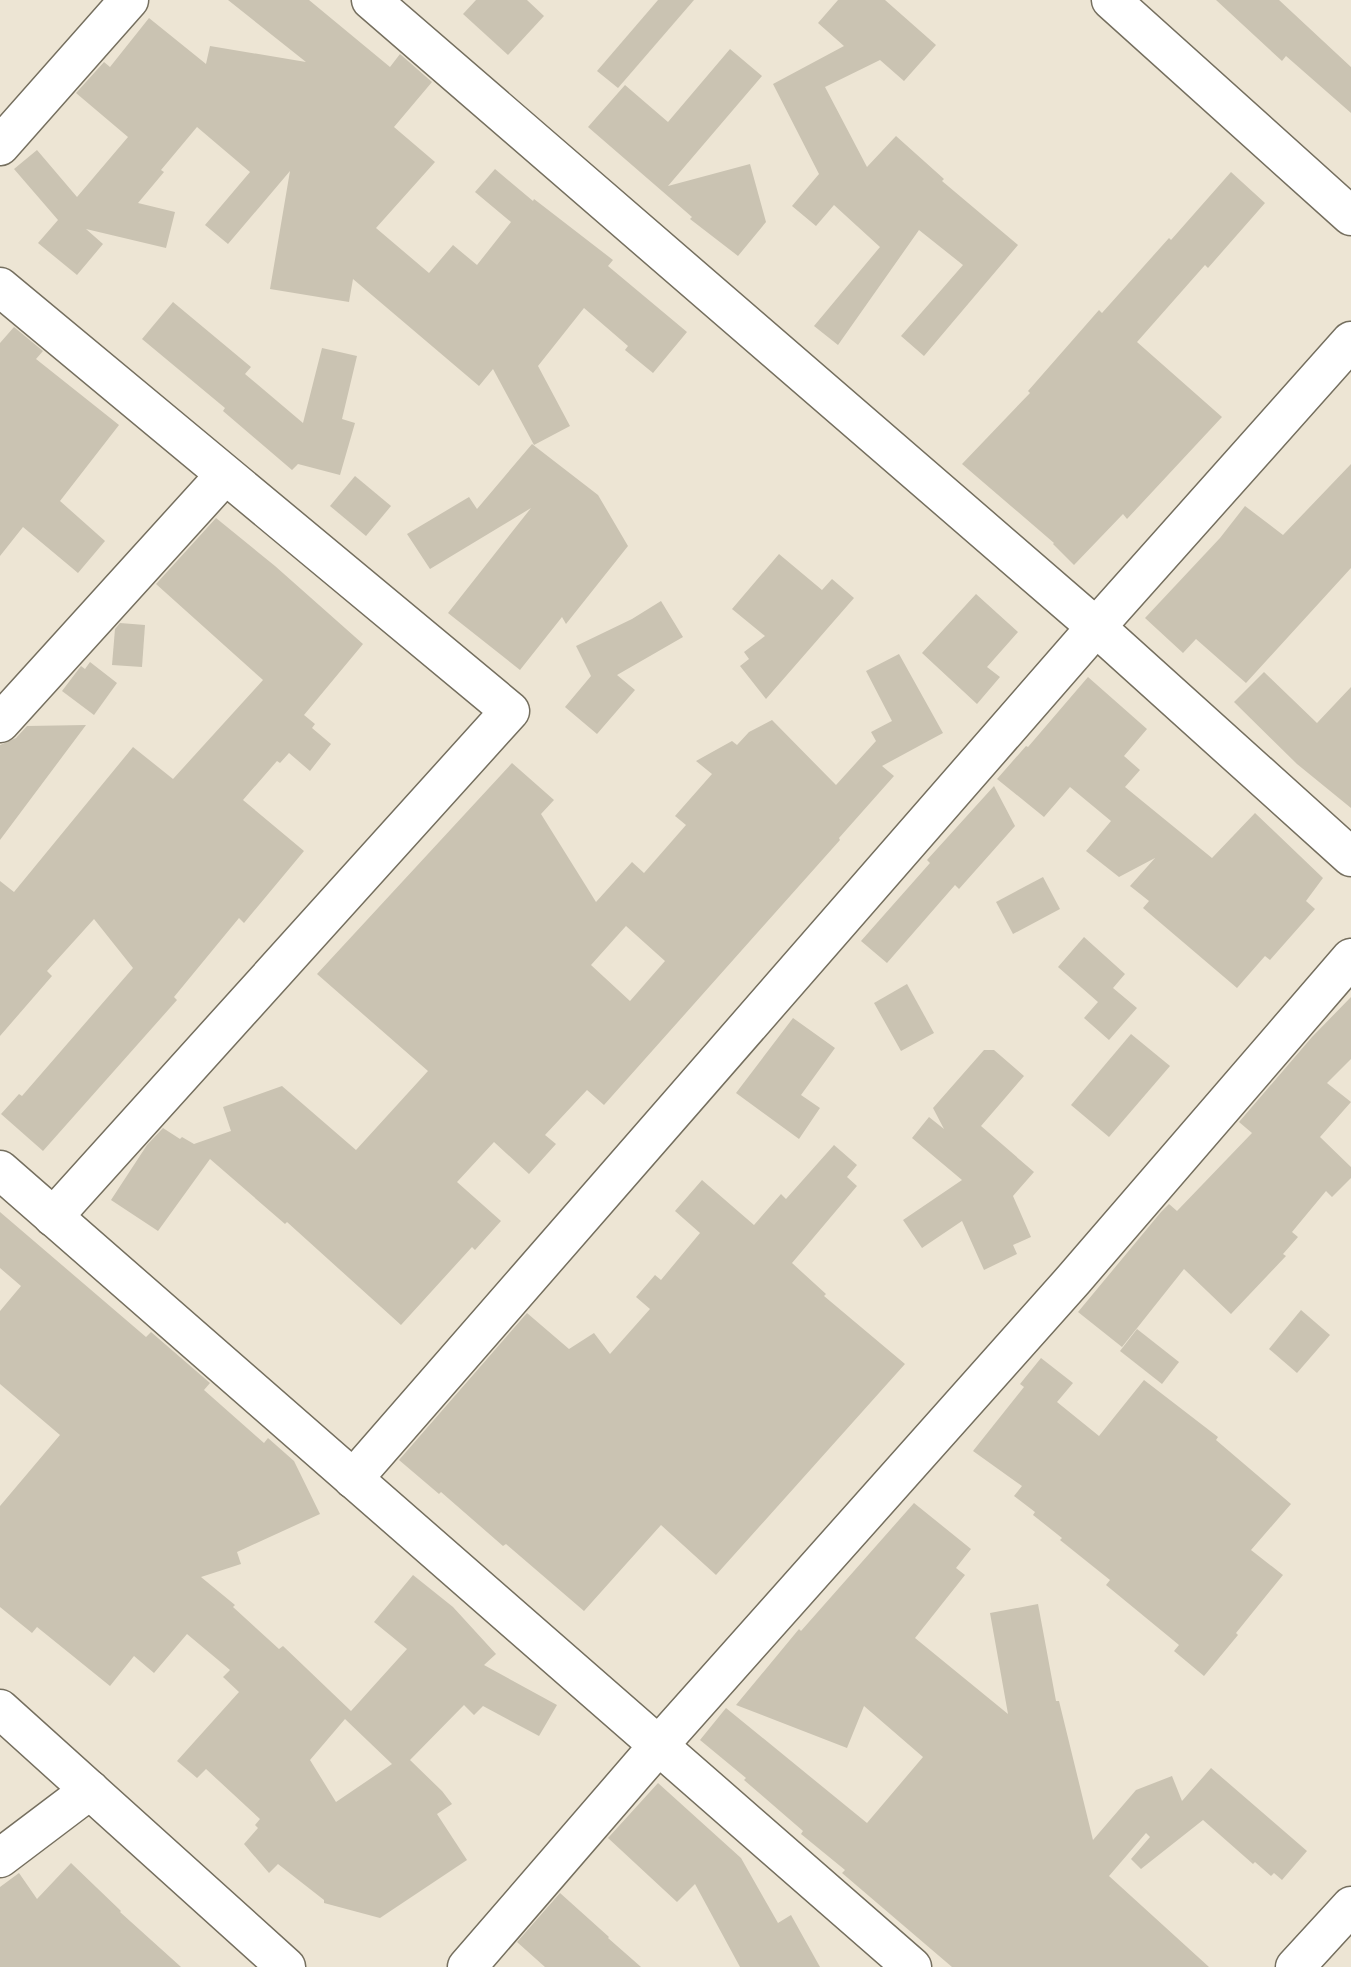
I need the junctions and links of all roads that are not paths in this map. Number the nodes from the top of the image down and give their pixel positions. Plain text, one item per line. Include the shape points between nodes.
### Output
1 (129, 0) edge
2 (371, 0) edge
3 (1111, 0) edge
4 (0, 146) edge
5 (1351, 216) edge
6 (0, 287) edge
7 (1351, 341) edge
8 (225, 475) junction
9 (1096, 627) junction
10 (0, 723) edge
11 (1351, 857) edge
12 (1351, 958) edge
13 (0, 1170) edge
14 (54, 1217) junction
15 (353, 1479) junction
16 (0, 1709) edge
17 (658, 1745) junction
18 (90, 1790) junction
19 (0, 1858) edge
20 (1351, 1906) edge
21 (286, 1967) edge
22 (467, 1967) edge
23 (912, 1967) edge
24 (1295, 1967) edge

1 - 4 street
2 - 9 street
3 - 5 street
6 - 8 street
7 - 9 street
8 - 10 street
8 - 14 street via 510,711
9 - 11 street
9 - 15 street
12 - 17 street via 1074,1279
13 - 14 street
14 - 15 street
15 - 17 street
16 - 18 street
17 - 22 street
17 - 23 street
18 - 19 street
18 - 21 street
20 - 24 street

